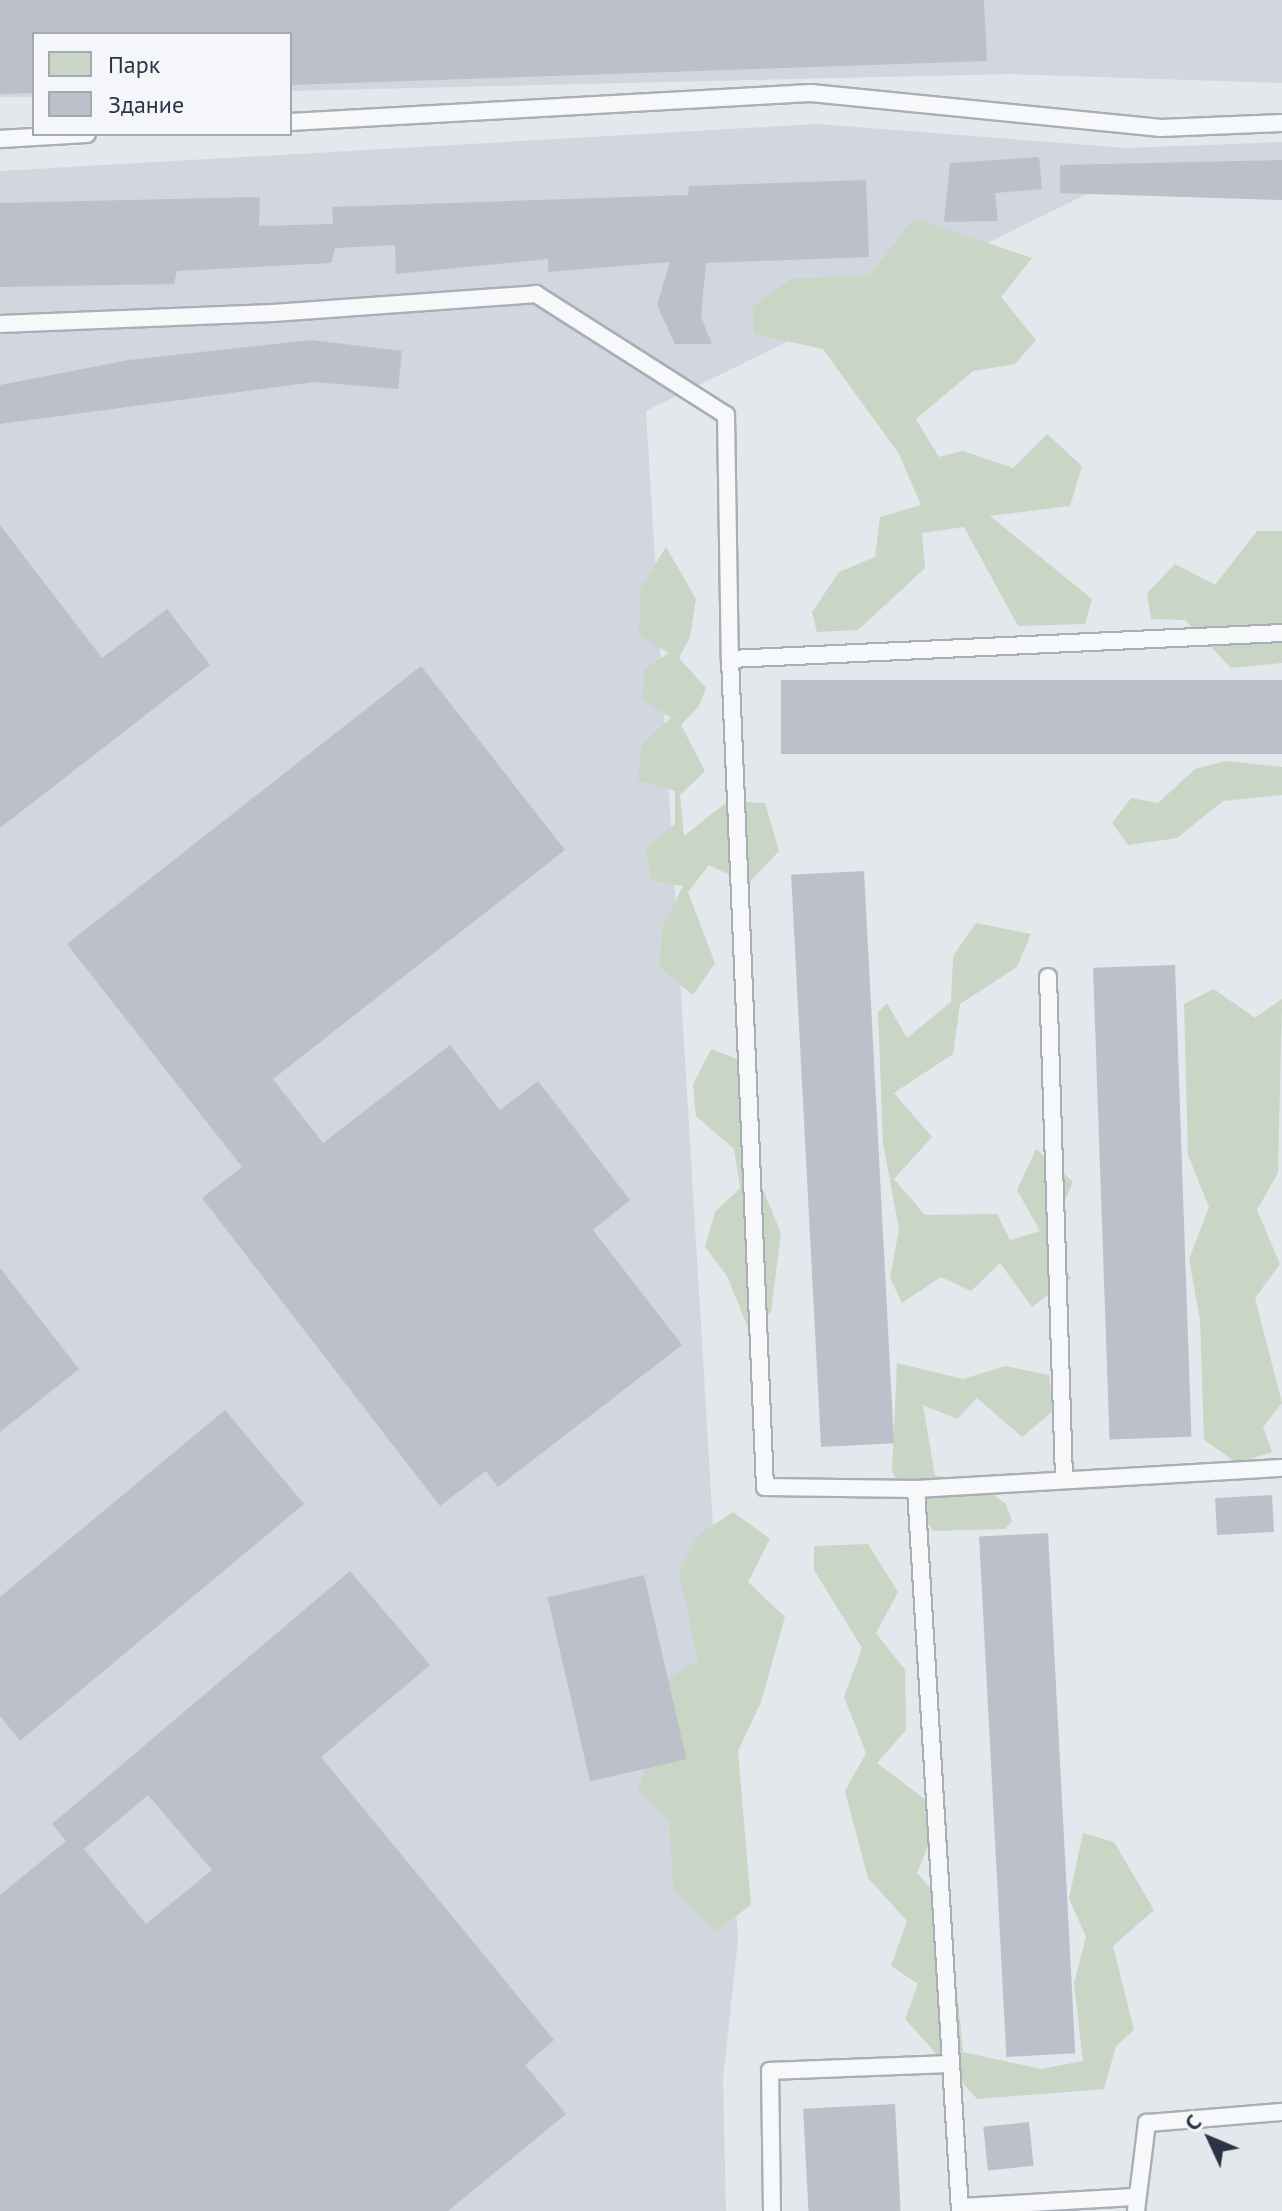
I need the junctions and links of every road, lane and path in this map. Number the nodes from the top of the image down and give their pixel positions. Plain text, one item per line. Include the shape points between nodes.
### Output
1 (292, 122) edge
2 (1282, 123) edge
3 (52, 136) edge
4 (0, 139) edge
5 (0, 324) edge
6 (1282, 633) edge
7 (730, 659) junction
8 (1048, 977) dead end
9 (1282, 1468) edge
10 (1064, 1477) junction
11 (916, 1489) junction
12 (949, 2064) junction
13 (1282, 2112) edge
14 (1135, 2204) edge
15 (960, 2209) edge
16 (772, 2211) edge

1 - 2 lane via 811,93 1161,128
3 - 4 lane
5 - 7 lane via 273,313 536,294 726,415
6 - 7 lane
7 - 11 lane via 765,1487
8 - 10 lane
9 - 10 lane
10 - 11 lane
11 - 12 lane
12 - 15 lane
12 - 16 lane via 770,2071
13 - 14 lane via 1147,2123
14 - 15 lane

